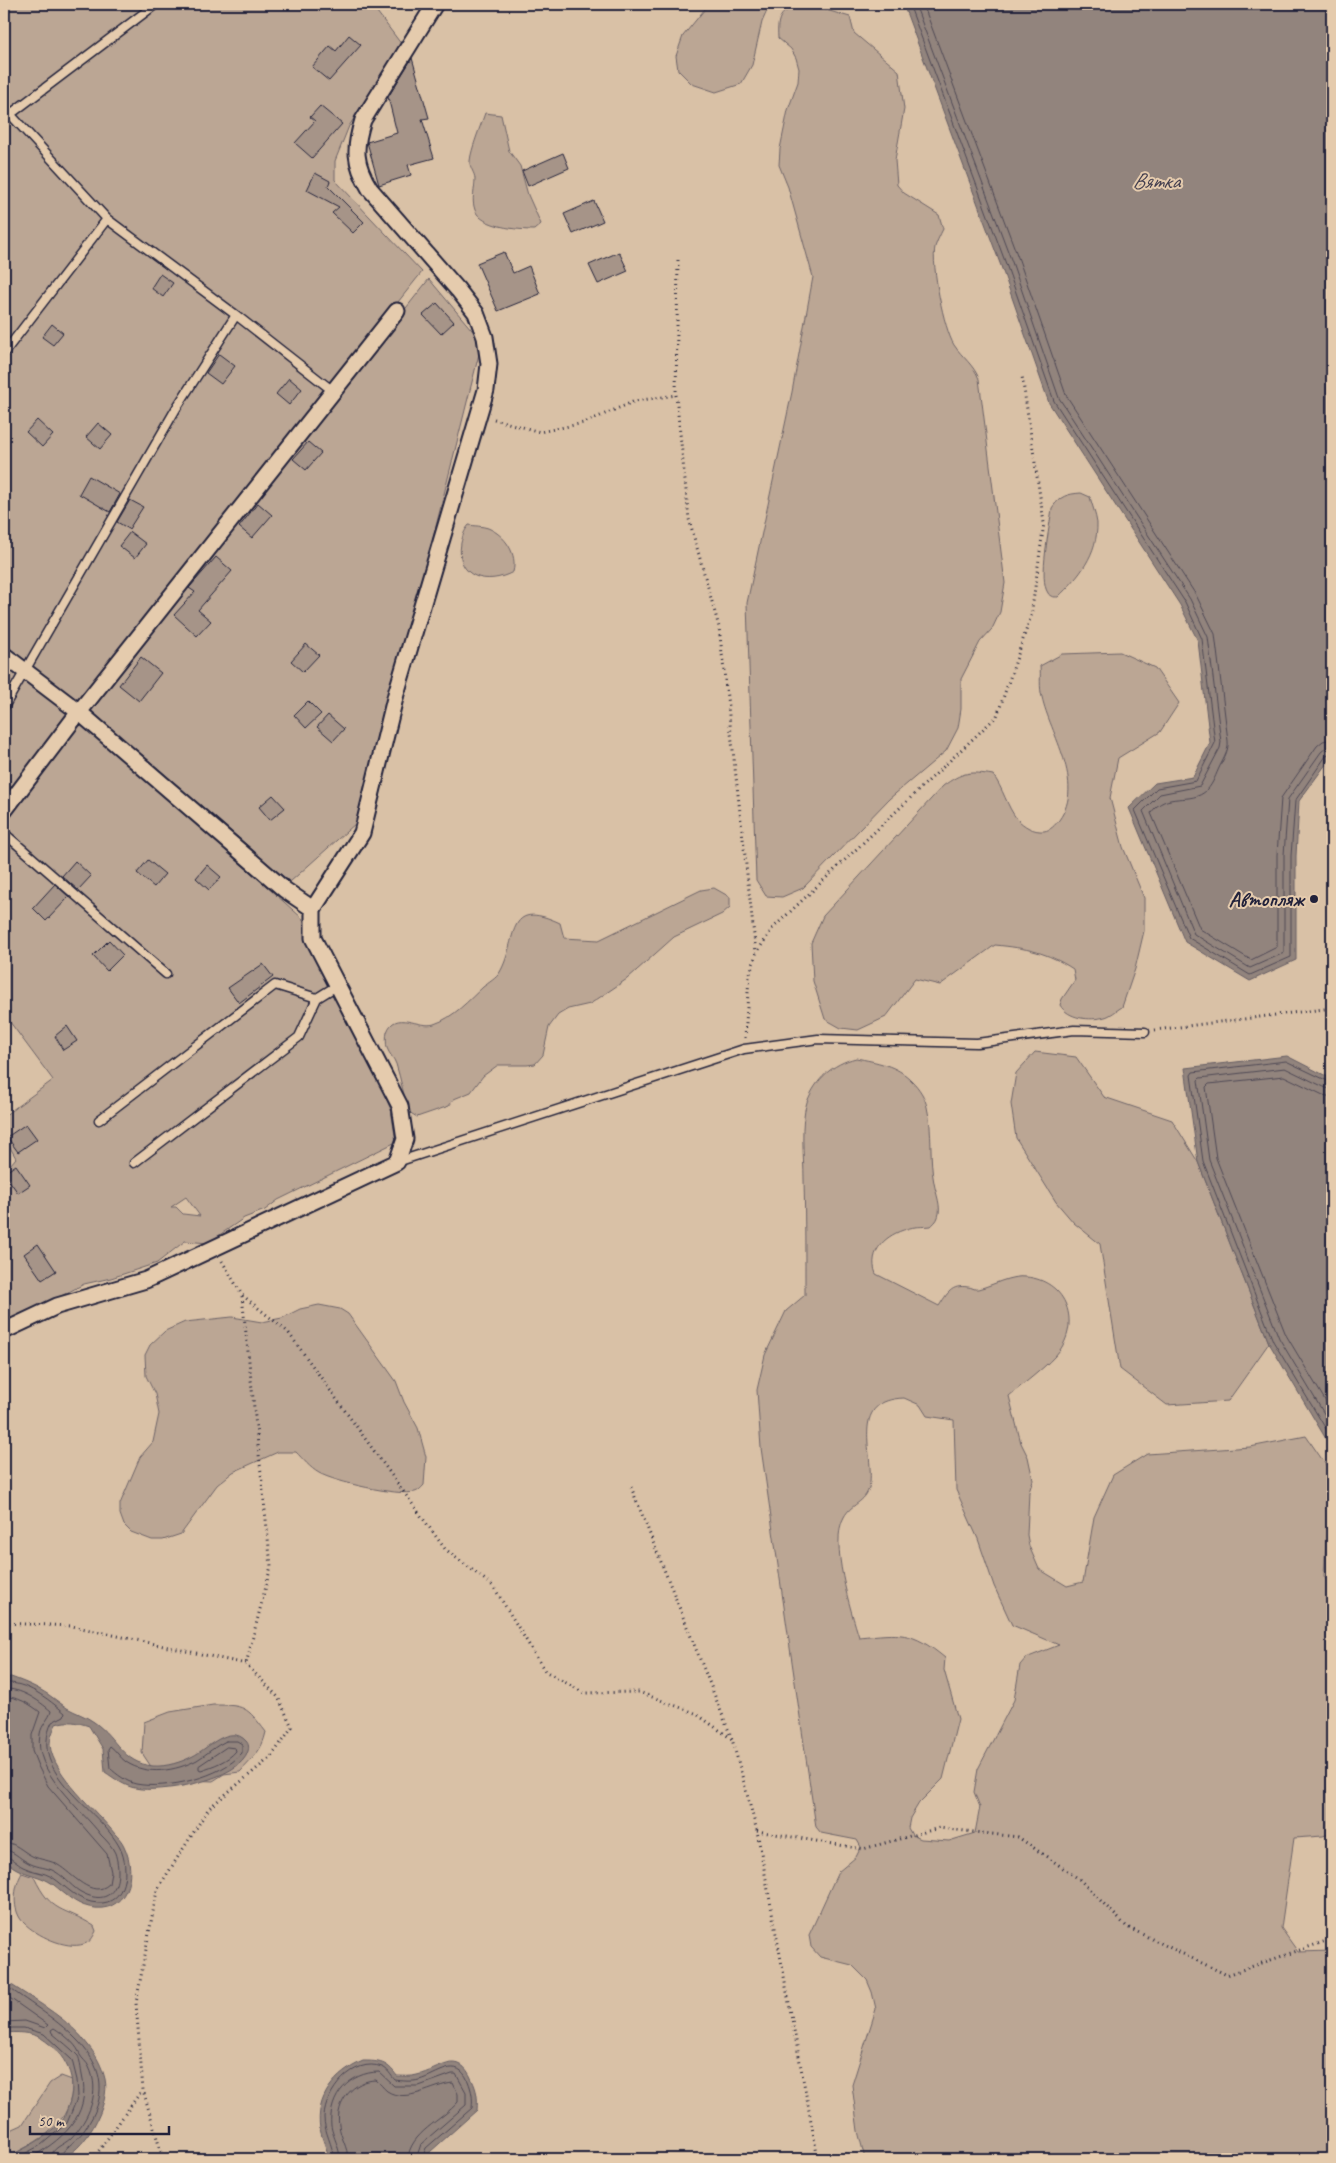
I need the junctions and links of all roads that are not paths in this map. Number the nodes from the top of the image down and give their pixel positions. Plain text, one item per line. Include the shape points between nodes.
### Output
1 (156, 4) edge
2 (435, 4) edge
3 (7, 116) edge
4 (107, 219) junction
5 (397, 311) dead end
6 (236, 315) junction
7 (4, 353) edge
8 (333, 391) junction
9 (4, 655) edge
10 (25, 671) junction
11 (4, 707) edge
12 (79, 712) junction
13 (4, 811) edge
14 (4, 833) edge
15 (313, 909) junction
16 (166, 974) dead end
17 (338, 985) junction
18 (317, 998) junction
19 (1145, 1032) road end
20 (99, 1120) dead end
21 (397, 1162) junction
22 (134, 1163) dead end
23 (4, 1331) edge

1 - 3 lane
2 - 15 street via 363,120 357,140 357,161 370,189 476,313 486,337 489,364 486,390 396,694 362,833
3 - 4 lane
4 - 6 lane
4 - 7 lane
5 - 8 street
6 - 8 lane
6 - 10 lane via 177,407
8 - 12 street
9 - 10 street
10 - 11 lane
10 - 12 street
12 - 13 street
12 - 15 street via 285,890
14 - 16 lane
15 - 17 street via 314,938
17 - 18 lane
17 - 21 street via 400,1106 405,1139
18 - 20 lane via 275,985
18 - 22 lane via 299,1037
19 - 21 lane via 1074,1030 977,1043 818,1039 744,1049
21 - 23 street via 146,1280 57,1306

